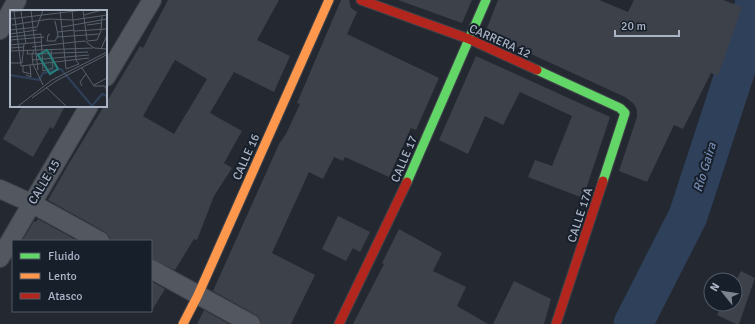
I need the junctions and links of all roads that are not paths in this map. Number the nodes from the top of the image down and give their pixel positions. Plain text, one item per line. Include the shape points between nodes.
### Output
1 (17, 0) edge
2 (152, 0) edge
3 (329, 0) edge
4 (361, 0) edge
5 (486, 0) edge
6 (11, 10) edge
7 (10, 12) edge
8 (0, 30) edge
9 (469, 39) junction
10 (107, 76) edge
11 (88, 107) edge
12 (625, 113) joint
13 (0, 189) edge
14 (31, 203) junction
15 (98, 240) edge
16 (0, 258) edge
17 (152, 270) edge
18 (198, 295) junction
19 (183, 324) edge
20 (252, 324) edge
21 (339, 324) edge
22 (556, 324) edge

1 - 6 street
2 - 10 street
3 - 18 street, CALLE 16
4 - 9 street, CARRERA 12
5 - 9 street, CALLE 17
7 - 8 street
9 - 12 street, CARRERA 12 via 620,108
9 - 21 street, CALLE 17 via 402,194
11 - 14 street, CALLE 15
12 - 22 street, CALLE 17A
13 - 14 street
14 - 15 street
14 - 16 street, CALLE 15
17 - 18 street
18 - 19 street, CALLE 16
18 - 20 street

